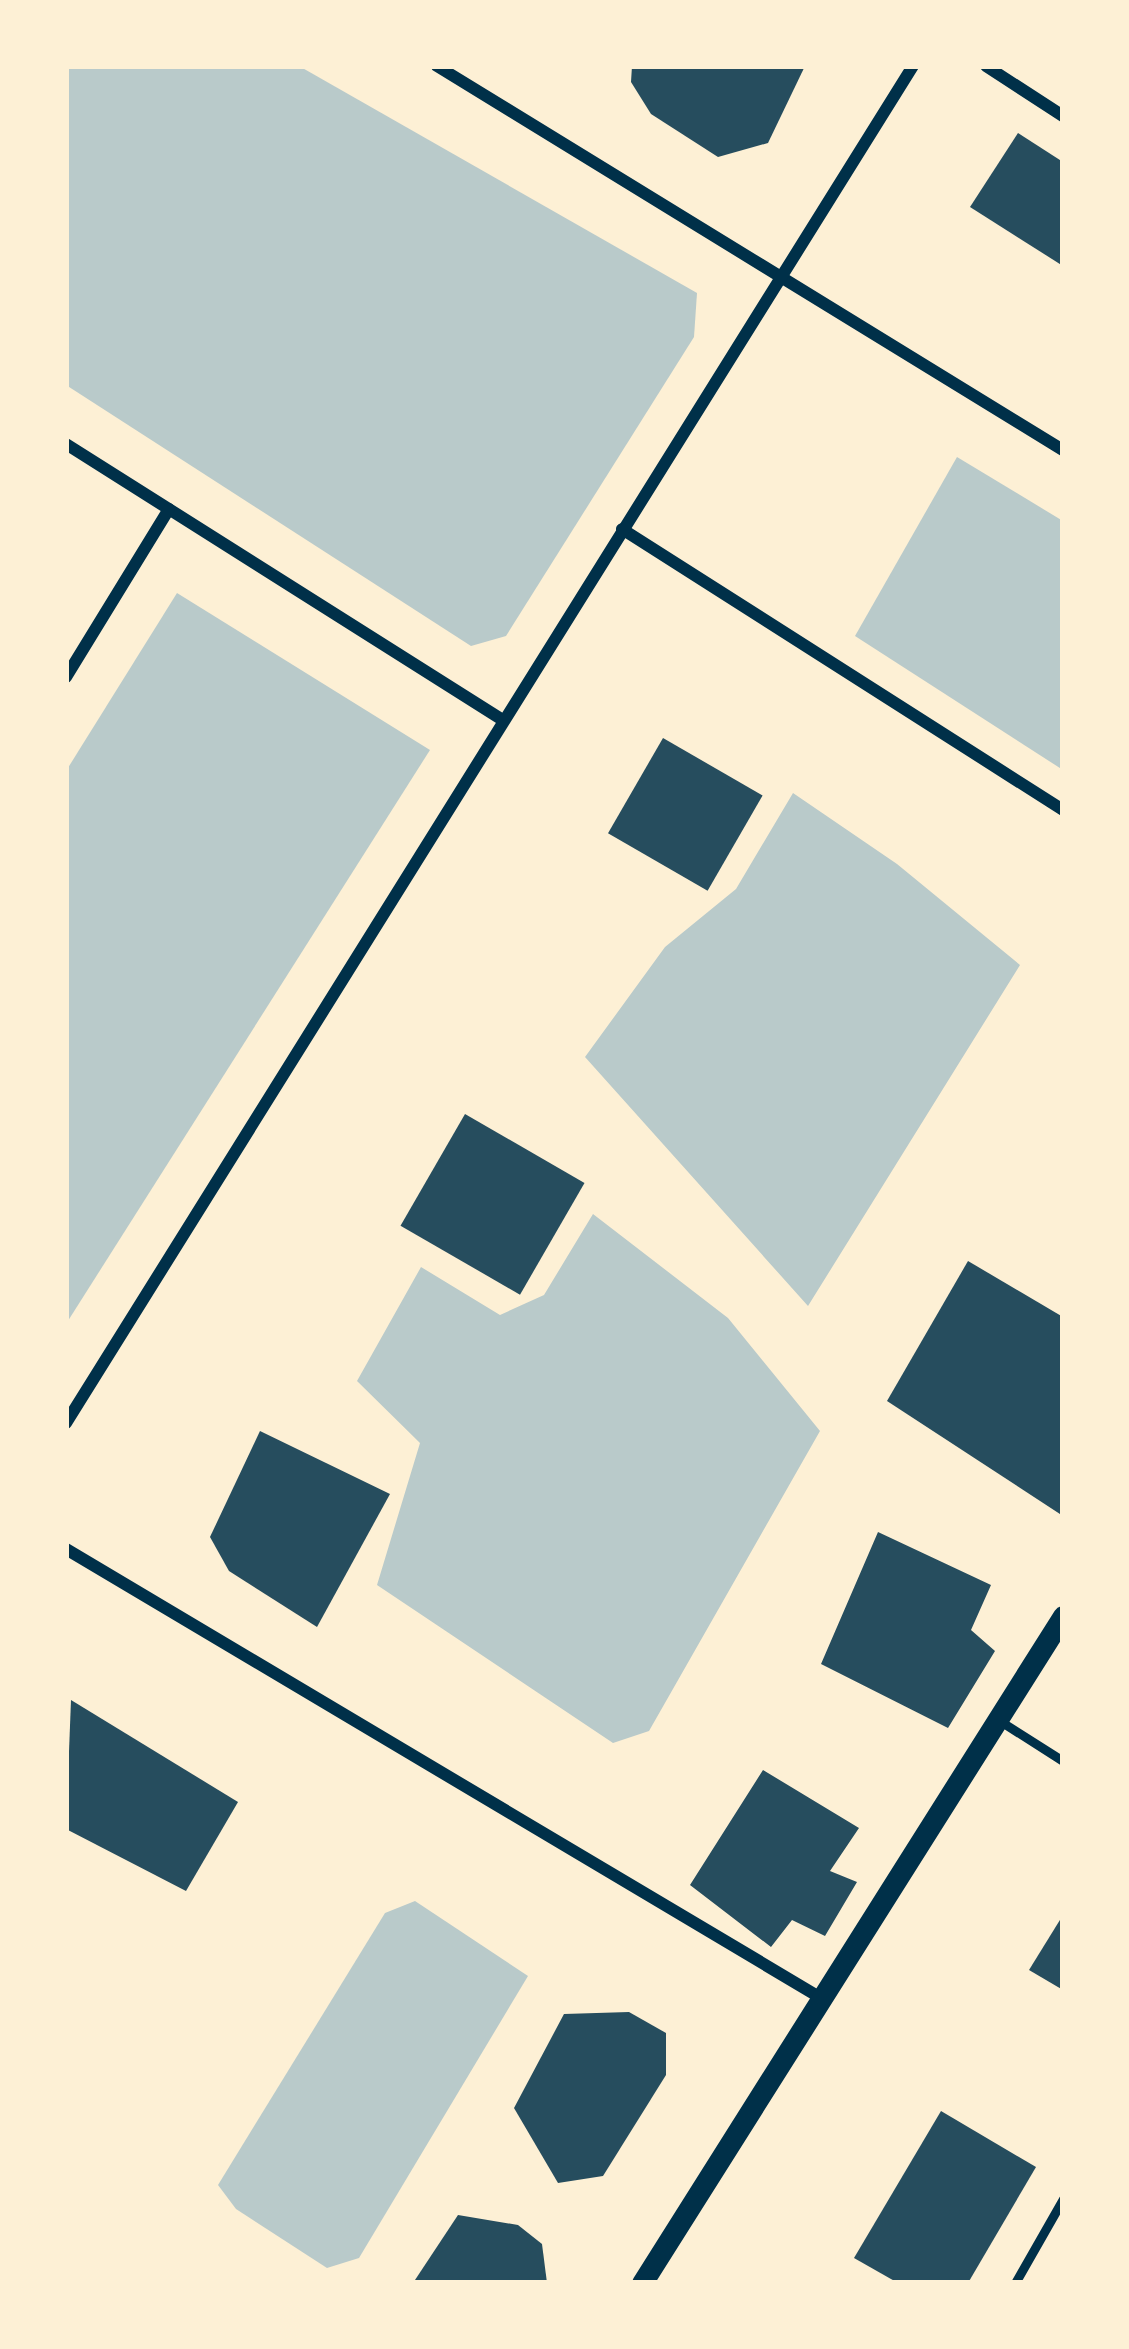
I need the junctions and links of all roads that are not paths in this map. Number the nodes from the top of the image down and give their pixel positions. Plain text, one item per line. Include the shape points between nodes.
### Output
1 (436, 66) edge
2 (914, 66) edge
3 (986, 66) edge
4 (1063, 116) edge
5 (781, 284) junction
6 (66, 444) edge
7 (1063, 450) edge
8 (169, 509) junction
9 (622, 529) junction
10 (66, 677) edge
11 (501, 719) junction
12 (1063, 810) edge
13 (66, 1423) edge
14 (66, 1549) edge
15 (1063, 1616) edge
16 (997, 1719) junction
17 (1063, 1760) edge
18 (820, 1997) junction
19 (1063, 2199) edge
20 (643, 2283) edge
21 (1015, 2283) edge

1 - 5 street
2 - 5 street
3 - 4 street
5 - 7 street
5 - 9 street
6 - 8 street
8 - 10 street
8 - 11 street
9 - 11 street
9 - 12 street
11 - 13 street
14 - 18 street
15 - 16 street
16 - 17 lane
16 - 18 street
18 - 20 street
19 - 21 lane

